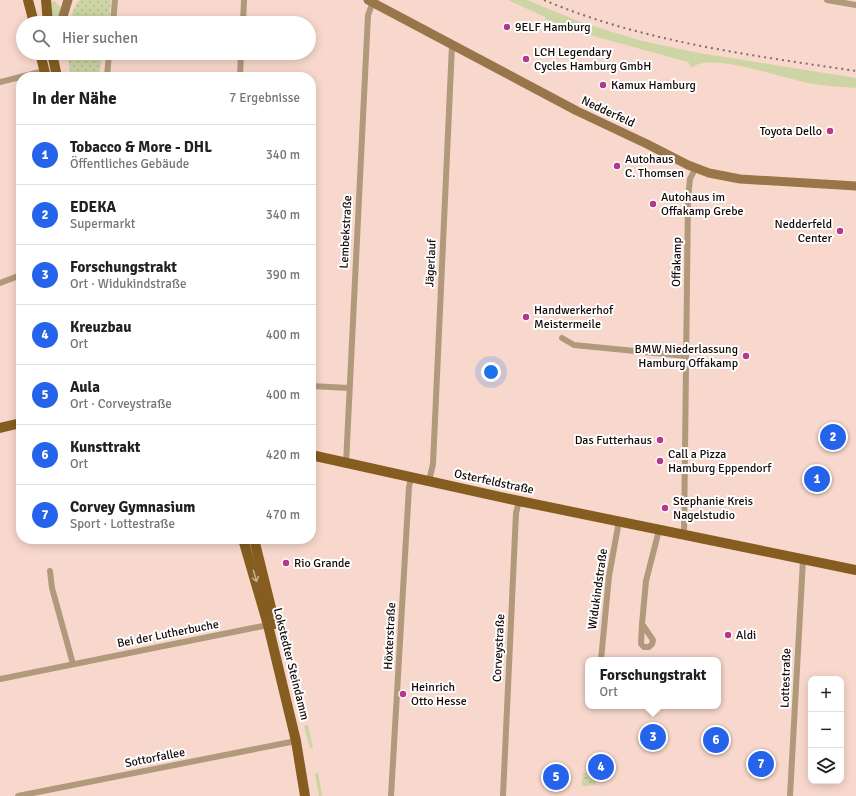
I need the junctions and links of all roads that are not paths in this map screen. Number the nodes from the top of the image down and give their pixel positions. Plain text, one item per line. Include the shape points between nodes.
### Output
1 (46, 0) edge
2 (68, 0) edge
3 (115, 0) edge
4 (244, 0) edge
5 (827, 0) edge
6 (370, 1) edge
7 (30, 2) edge
8 (856, 5) edge
9 (33, 16) edge
10 (47, 16) edge
11 (63, 16) edge
12 (114, 16) edge
13 (243, 16) edge
14 (452, 44) junction
15 (42, 60) edge
16 (53, 60) edge
17 (108, 60) edge
18 (241, 60) edge
19 (45, 72) edge
20 (56, 72) edge
21 (107, 72) edge
22 (240, 72) edge
23 (16, 79) edge
24 (0, 82) edge
25 (695, 168) junction
26 (856, 186) edge
27 (16, 277) edge
28 (0, 283) edge
29 (562, 338) dead end
30 (686, 356) junction
31 (316, 386) edge
32 (349, 388) junction
33 (16, 424) edge
34 (0, 428) edge
35 (316, 457) edge
36 (346, 464) junction
37 (411, 478) junction
38 (429, 482) junction
39 (519, 501) junction
40 (619, 521) junction
41 (659, 530) junction
42 (684, 536) junction
43 (245, 544) edge
44 (255, 544) edge
45 (803, 560) junction
46 (856, 570) edge
47 (50, 571) dead end
48 (642, 624) dead end
49 (268, 625) junction
50 (601, 657) edge
51 (73, 664) junction
52 (0, 679) edge
53 (296, 741) junction
54 (18, 796) edge
55 (305, 796) edge
56 (312, 796) edge
57 (391, 796) edge
58 (503, 796) edge
59 (790, 796) edge

1 - 10 main road
2 - 11 main road
3 - 12 street
4 - 13 street
5 - 8 street
6 - 14 main road, Nedderfeld
6 - 32 street, Lembekstraße
7 - 9 main road
14 - 25 main road, Nedderfeld via 577,111
14 - 38 street, Jägerlauf via 433,464
15 - 19 main road
16 - 20 main road
17 - 21 street
18 - 22 street
23 - 24 street
25 - 26 main road, Nedderfeld via 740,179
25 - 30 street, Offakamp via 690,179 688,198
27 - 28 street
29 - 30 street via 574,344
30 - 42 street, Offakamp
31 - 32 street
32 - 36 street, Lembekstraße
33 - 34 main road
35 - 36 main road, Osterfeldstraße
36 - 37 main road, Osterfeldstraße
37 - 38 main road, Osterfeldstraße
37 - 57 street, Höxterstraße
38 - 39 main road, Osterfeldstraße
39 - 40 main road, Osterfeldstraße
39 - 58 street, Corveystraße via 516,513
40 - 41 main road, Osterfeldstraße
40 - 50 street, Widukindstraße via 608,590
41 - 42 main road, Osterfeldstraße
41 - 48 street via 646,581
42 - 45 main road, Osterfeldstraße
43 -> 49 main road, Lokstedter Steindamm
44 - 56 main road, Lokstedter Steindamm
45 - 46 main road, Osterfeldstraße
45 - 59 street, Lottestraße
47 - 51 street via 52,588
49 - 51 street, Bei der Lutherbuche
49 - 53 main road, Lokstedter Steindamm
51 - 52 street, Bei der Lutherbuche
53 - 54 street, Sottorfallee
53 - 55 main road, Lokstedter Steindamm

